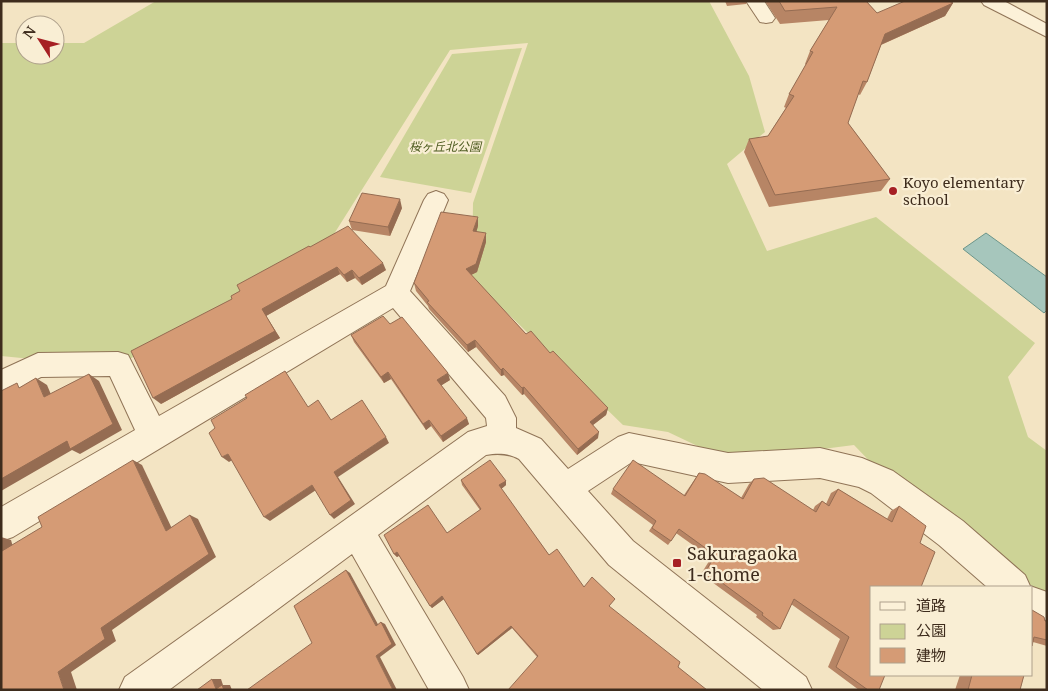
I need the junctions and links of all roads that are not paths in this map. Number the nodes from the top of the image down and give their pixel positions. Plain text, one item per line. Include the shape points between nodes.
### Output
1 (755, 1) edge
2 (990, 1) edge
3 (766, 18) dead end
4 (1047, 31) edge
5 (436, 200) dead end
6 (396, 293) junction
7 (5, 380) edge
8 (153, 436) junction
9 (502, 438) junction
10 (564, 489) junction
11 (1, 525) edge
12 (357, 530) junction
13 (1012, 586) edge
14 (1033, 603) edge
15 (1047, 610) edge
16 (138, 690) edge
17 (450, 690) edge
18 (792, 690) edge

1 - 3 street
2 - 4 street
5 - 6 street
6 - 8 street
6 - 9 street via 495,405
7 - 8 street via 38,365 118,364
8 - 11 street
9 - 10 street via 530,449
9 - 12 street via 479,442
10 - 13 street via 629,447 728,468 820,463 840,467 882,482 951,533
10 - 18 street via 621,553
12 - 16 street
12 - 17 street
14 - 15 street

